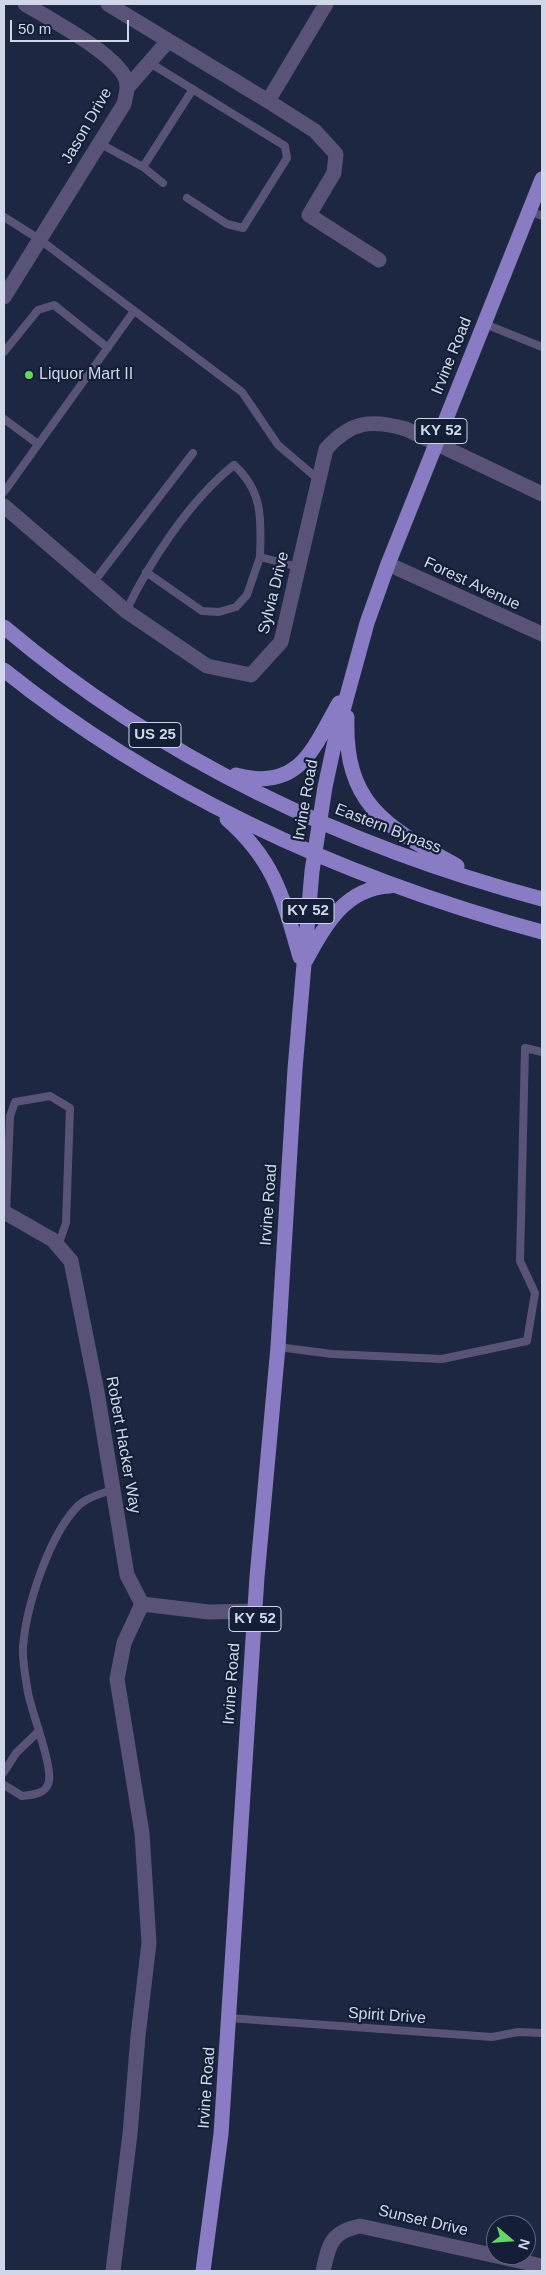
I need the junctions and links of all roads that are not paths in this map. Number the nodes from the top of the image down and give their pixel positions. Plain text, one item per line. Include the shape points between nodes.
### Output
1 (25, 4) edge
2 (108, 4) edge
3 (326, 4) edge
4 (168, 41) junction
5 (150, 63) junction
6 (128, 88) junction
7 (192, 89) junction
8 (268, 101) junction
9 (99, 143) junction
10 (143, 167) junction
11 (542, 179) edge
12 (163, 183) dead end
13 (187, 198) dead end
14 (536, 214) edge
15 (4, 217) edge
16 (40, 239) junction
17 (379, 260) dead end
18 (4, 296) edge
19 (134, 311) junction
20 (485, 324) junction
21 (542, 347) edge
22 (108, 348) junction
23 (4, 352) edge
24 (4, 419) edge
25 (38, 444) junction
26 (436, 444) junction
27 (194, 453) dead end
28 (318, 479) junction
29 (4, 492) edge
30 (542, 494) edge
31 (4, 506) edge
32 (260, 557) junction
33 (388, 564) junction
34 (298, 566) junction
35 (146, 572) junction
36 (93, 583) junction
37 (126, 611) junction
38 (4, 626) edge
39 (542, 634) edge
40 (4, 670) edge
41 (349, 687) junction
42 (213, 769) junction
43 (209, 803) junction
44 (319, 822) junction
45 (314, 855) junction
46 (488, 883) junction
47 (392, 886) junction
48 (542, 898) edge
49 (542, 932) edge
50 (303, 966) junction
51 (542, 1052) edge
52 (5, 1212) edge
53 (58, 1246) junction
54 (278, 1347) junction
55 (113, 1490) junction
56 (142, 1604) junction
57 (255, 1611) junction
58 (38, 1732) junction
59 (4, 1772) edge
60 (4, 1785) edge
61 (229, 2018) junction
62 (542, 2033) edge
63 (542, 2266) edge
64 (113, 2271) edge
65 (203, 2271) edge
66 (323, 2271) edge

1 - 6 street, Jason Drive via 106,56 124,77
2 - 4 street
3 - 8 street
4 - 5 street
4 - 8 street
5 - 6 street
5 - 7 lane
6 - 9 street, Jason Drive via 124,104
7 - 10 lane
7 - 13 lane via 286,146 287,158 244,228 227,224
8 - 17 street via 315,131 336,154 334,173 309,215
9 - 10 lane
9 - 16 street, Jason Drive
10 - 12 lane
11 - 14 main road, Irvine Road / KY 52
14 - 20 main road, Irvine Road / KY 52
15 - 16 lane
16 - 18 street, Jason Drive
16 - 19 lane
19 - 22 lane
19 - 28 lane via 242,392 278,445
20 - 21 lane
20 - 26 main road, Irvine Road / KY 52
22 - 23 lane via 54,305 38,310
22 - 25 lane
24 - 25 lane
25 - 29 lane
26 - 28 street, Sylvia Drive via 384,423 363,423 339,434 326,449
26 - 30 street, Sylvia Drive
26 - 33 main road, Irvine Road / KY 52
27 - 36 lane
28 - 34 street, Sylvia Drive
31 - 36 street, Sylvia Drive
32 - 34 lane
32 - 35 lane via 247,595 236,607 219,612 202,611
32 - 35 lane via 261,520 256,492 234,466 209,486
33 - 39 street, Forest Avenue
33 - 41 main road, Irvine Road / KY 52
34 - 37 street, Sylvia Drive via 281,642 251,675 207,666
35 - 37 lane
36 - 37 street, Sylvia Drive
38 - 42 main road, Eastern Bypass / US 25 via 94,696
40 - 43 main road, US 25 via 95,736
41 - 42 main road via 307,758 284,777 250,779
41 - 44 main road, Irvine Road / KY 52
41 - 46 main road via 348,754 352,772 370,806 401,834
42 - 44 main road, Eastern Bypass / US 25
43 - 45 main road, US 25
43 - 50 main road via 253,844 268,864 280,888
44 - 45 main road, Irvine Road / KY 52
44 - 46 main road, Eastern Bypass / US 25 via 404,856
45 - 47 main road, US 25
45 - 50 main road, Irvine Road / KY 52
46 - 48 main road, Eastern Bypass / US 25
47 - 49 main road, US 25
47 - 50 main road via 358,893 344,903 313,946
50 - 54 main road, Irvine Road / KY 52
51 - 54 lane via 525,1048 520,1261 535,1293 527,1341 442,1359 332,1354
52 - 53 street, Robert Hacker Way
52 - 53 lane via 10,1116 15,1102 50,1096 70,1108 66,1223
53 - 55 street, Robert Hacker Way via 71,1261
54 - 57 main road, Irvine Road / KY 52
55 - 56 street, Robert Hacker Way via 127,1575
55 - 58 lane via 80,1504 62,1527 29,1605 23,1649 28,1693
56 - 57 street via 210,1612
56 - 64 street via 124,1643 117,1679 142,1833 149,1943
57 - 61 main road, Irvine Road / KY 52
58 - 59 lane via 16,1753
58 - 60 lane via 49,1781 45,1789 22,1796
61 - 62 lane, Spirit Drive via 492,2037 518,2032
61 - 65 main road, Irvine Road / KY 52 via 221,2134
63 - 66 street, Sunset Drive via 360,2226 347,2228 336,2236 328,2248

